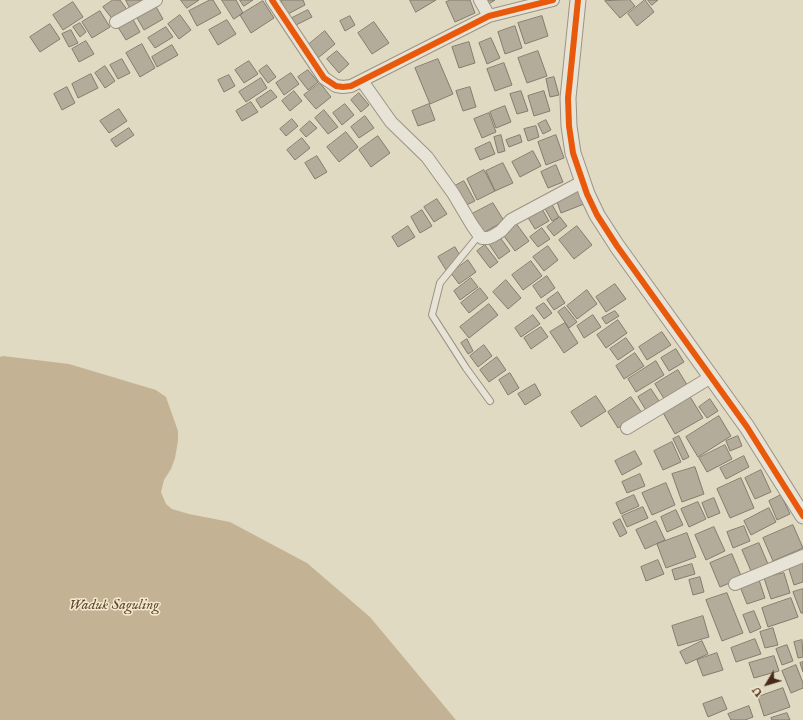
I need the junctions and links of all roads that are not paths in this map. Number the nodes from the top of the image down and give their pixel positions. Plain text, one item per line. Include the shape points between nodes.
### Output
1 (156, 0) edge
2 (272, 0) edge
3 (480, 0) edge
4 (553, 0) edge
5 (578, 0) edge
6 (489, 16) junction
7 (116, 22) dead end
8 (362, 81) junction
9 (582, 182) junction
10 (479, 235) junction
11 (711, 378) junction
12 (490, 401) dead end
13 (628, 428) dead end
14 (803, 516) edge
15 (803, 556) edge
16 (735, 584) dead end

1 - 7 street
2 - 8 street via 324,78 336,86 343,87
3 - 6 street
4 - 6 street
5 - 9 street via 568,98 573,153
6 - 8 street
8 - 10 street via 391,122 427,156
9 - 10 street via 511,220 494,236 482,238
9 - 11 street via 586,194 617,246
10 - 12 lane via 440,283 432,315
11 - 13 street
11 - 14 street via 747,427
15 - 16 street

